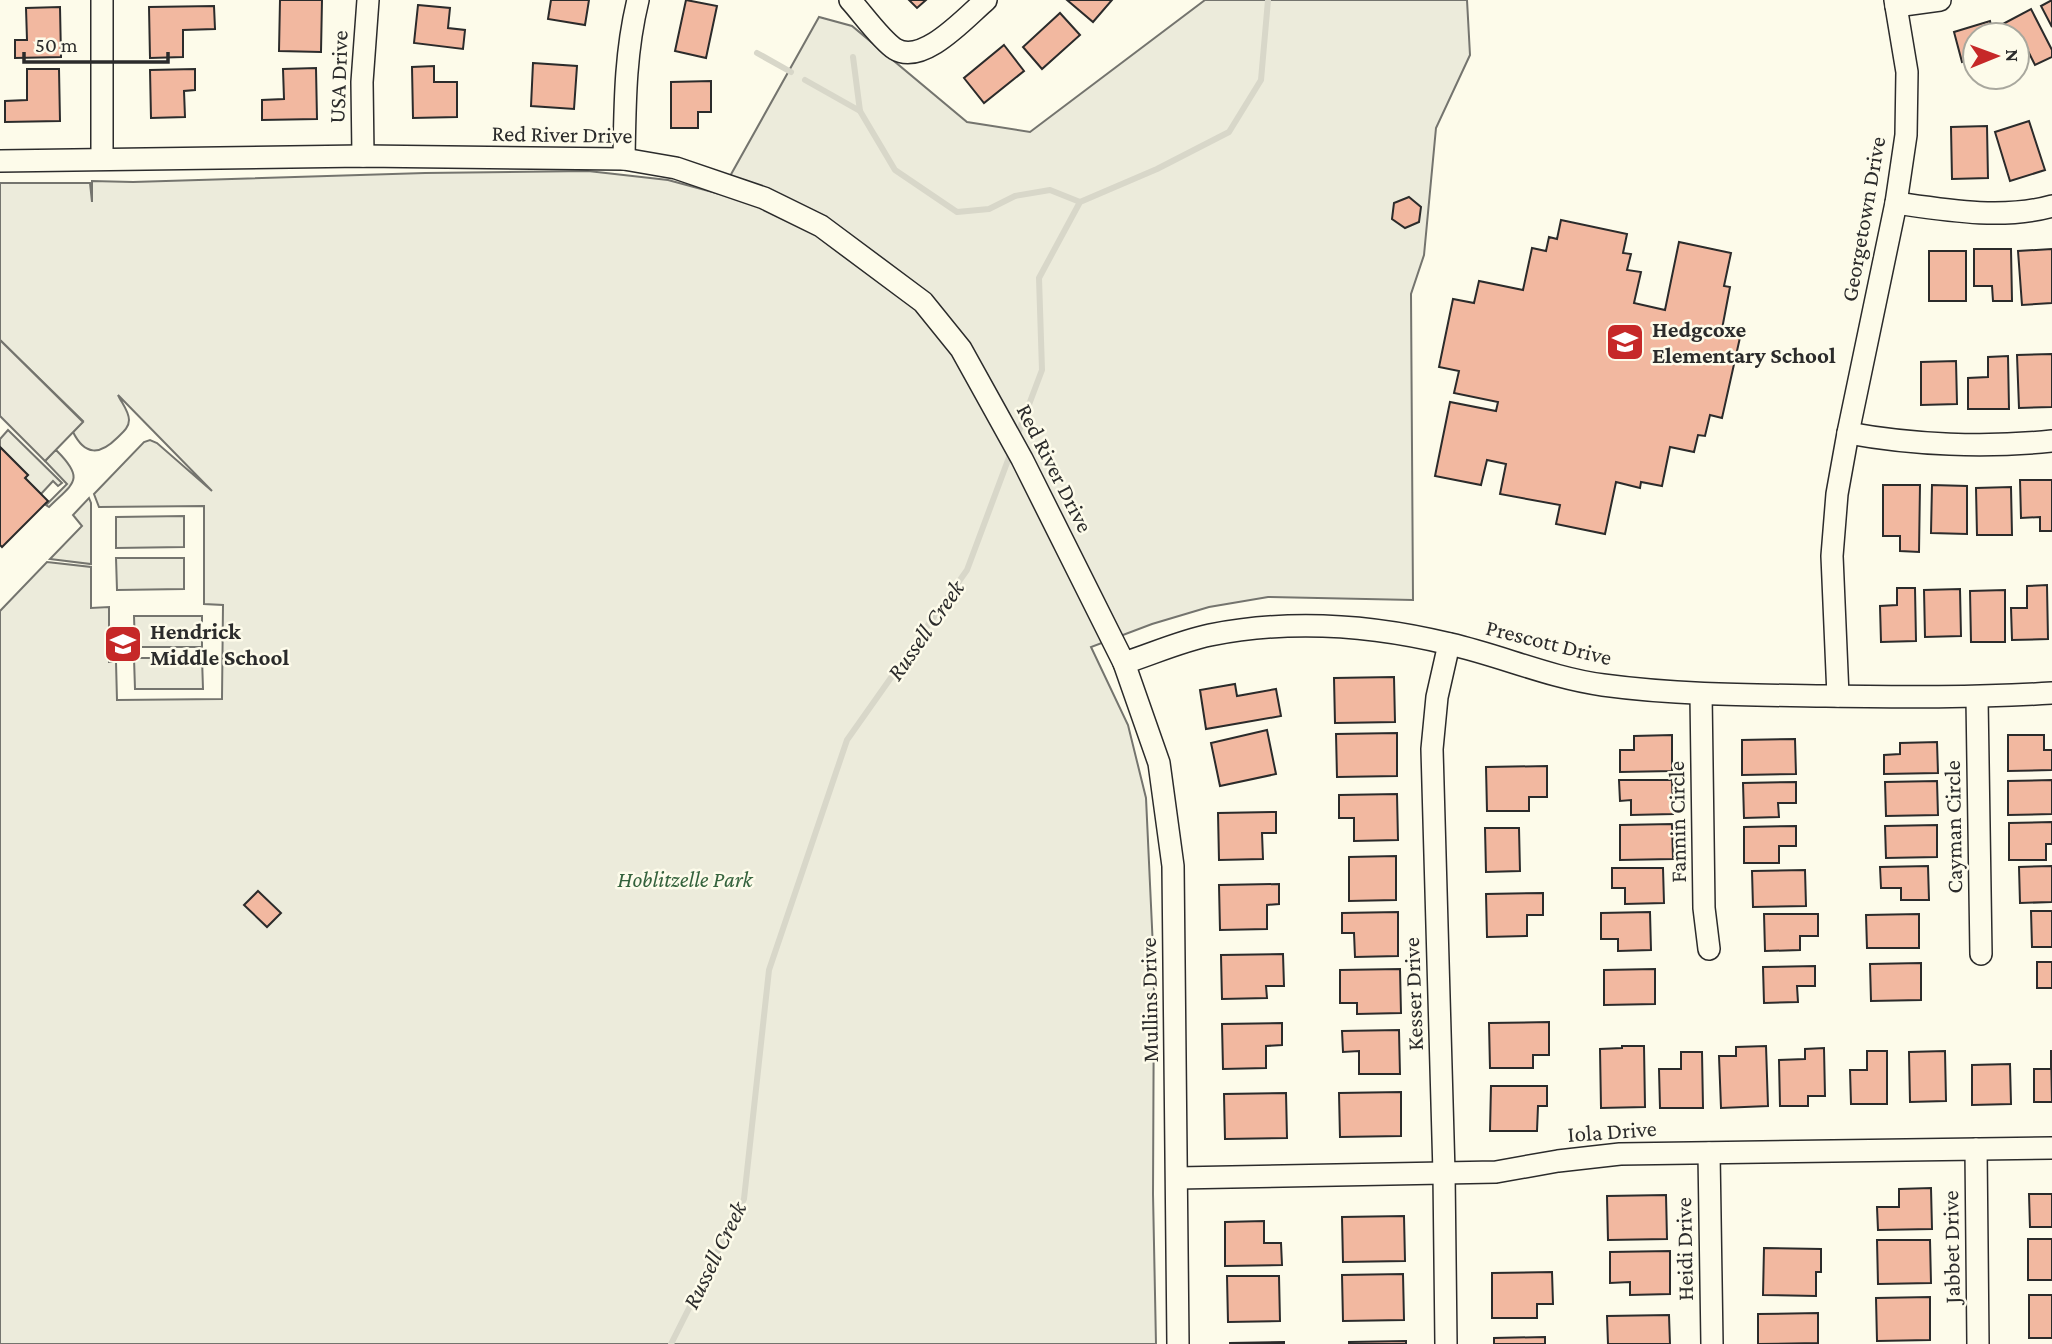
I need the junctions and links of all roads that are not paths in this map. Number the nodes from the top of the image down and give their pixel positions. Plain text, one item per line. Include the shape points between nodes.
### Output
1 (102, 0) edge
2 (368, 0) edge
3 (638, 0) edge
4 (850, 0) edge
5 (986, 0) edge
6 (1940, 0) edge
7 (1896, 3) edge
8 (363, 156) junction
9 (103, 159) junction
10 (624, 159) junction
11 (0, 160) edge
12 (1896, 203) junction
13 (2052, 206) edge
14 (1848, 433) junction
15 (2052, 441) edge
16 (1450, 643) junction
17 (1124, 663) junction
18 (2052, 693) edge
19 (1701, 694) junction
20 (1838, 696) junction
21 (1977, 698) junction
22 (1709, 948) dead end
23 (1981, 954) dead end
24 (2052, 1147) edge
25 (1976, 1149) junction
26 (1709, 1153) junction
27 (1444, 1173) junction
28 (1177, 1178) junction
29 (1178, 1344) edge
30 (1446, 1344) edge
31 (1712, 1344) edge
32 (1978, 1344) edge

1 - 9 street
2 - 8 street, USA Drive
3 - 10 street via 625,86
4 - 5 street via 892,47 914,53 932,45
6 - 7 street
7 - 12 street, Georgetown Drive via 1907,72 1906,135
8 - 9 street, Red River Drive
8 - 10 street, Red River Drive
9 - 11 street, Red River Drive
10 - 17 street, Red River Drive via 676,168 764,198 821,226 923,302 968,361
12 - 13 street via 1987,213
12 - 14 street, Georgetown Drive
14 - 15 street via 1918,443
14 - 20 street, Georgetown Drive via 1832,556
16 - 17 street, Prescott Drive via 1386,630 1271,626 1208,636
16 - 19 street, Prescott Drive via 1575,680
16 - 27 street, Kesser Drive via 1437,698 1432,749
17 - 28 street, Mullins Drive via 1159,763 1173,866
18 - 21 street, Prescott Drive
19 - 20 street, Prescott Drive
19 - 22 street, Fannin Circle via 1704,908
20 - 21 street, Prescott Drive
21 - 23 street, Cayman Circle
24 - 25 street, Iola Drive
25 - 26 street, Iola Drive
25 - 32 street, Jabbet Drive
26 - 27 street, Iola Drive via 1620,1154 1496,1172
26 - 31 street, Heidi Drive
27 - 28 street, Iola Drive
27 - 30 street, Kesser Drive
28 - 29 street, Mullins Drive

